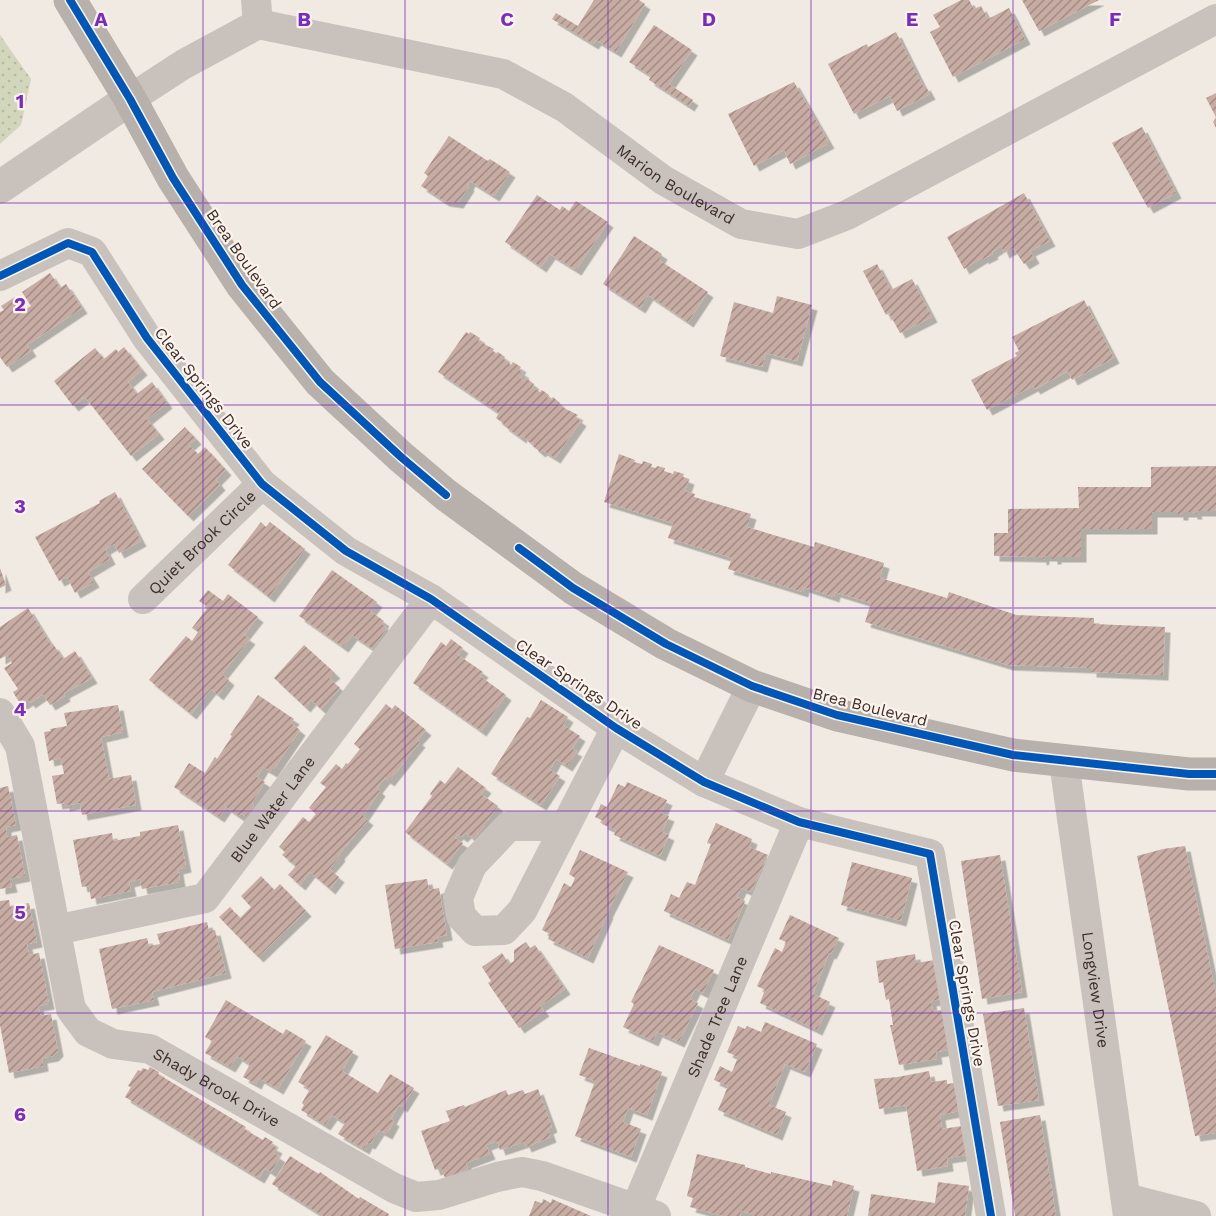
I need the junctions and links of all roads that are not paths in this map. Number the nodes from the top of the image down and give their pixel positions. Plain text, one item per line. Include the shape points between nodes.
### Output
1 (70, 0) edge
2 (257, 12) edge
3 (1216, 19) edge
4 (130, 99) junction
5 (0, 187) edge
6 (0, 276) edge
7 (262, 484) junction
8 (431, 598) junction
9 (143, 599) dead end
10 (752, 686) junction
11 (0, 712) edge
12 (616, 728) junction
13 (1064, 762) junction
14 (1216, 774) edge
15 (704, 782) junction
16 (799, 822) junction
17 (566, 826) dead end
18 (56, 930) junction
19 (1127, 1207) edge
20 (645, 1213) edge
21 (991, 1216) edge
22 (1196, 1216) edge

1 - 4 main road, Brea Boulevard
2 - 3 street, Marion Boulevard via 503,74 564,107 663,180 741,224 798,234 847,215
2 - 4 street, Marion Boulevard
4 - 5 street
4 - 10 main road, Brea Boulevard via 173,178 242,285 320,382 446,495 573,588 666,644
6 - 7 street, Clear Springs Drive via 68,243 92,252 147,338
7 - 8 street, Clear Springs Drive via 346,551
7 - 9 street, Quiet Brook Circle
8 - 12 street, Clear Springs Drive
8 - 18 street, Blue Water Lane via 205,898
10 - 13 main road, Brea Boulevard via 837,716 1013,755
10 - 15 street
11 - 18 street, Shady Brook Drive via 20,746
12 - 15 street, Clear Springs Drive
12 - 17 street
13 - 14 main road, Brea Boulevard
13 - 19 street, Longview Drive
15 - 16 street, Clear Springs Drive
16 - 20 street, Shade Tree Lane
16 - 21 street, Clear Springs Drive via 930,854
18 - 20 street, Shady Brook Drive via 71,1009 88,1032 113,1044 150,1049 394,1188 416,1197 439,1195 522,1172
19 - 22 street

